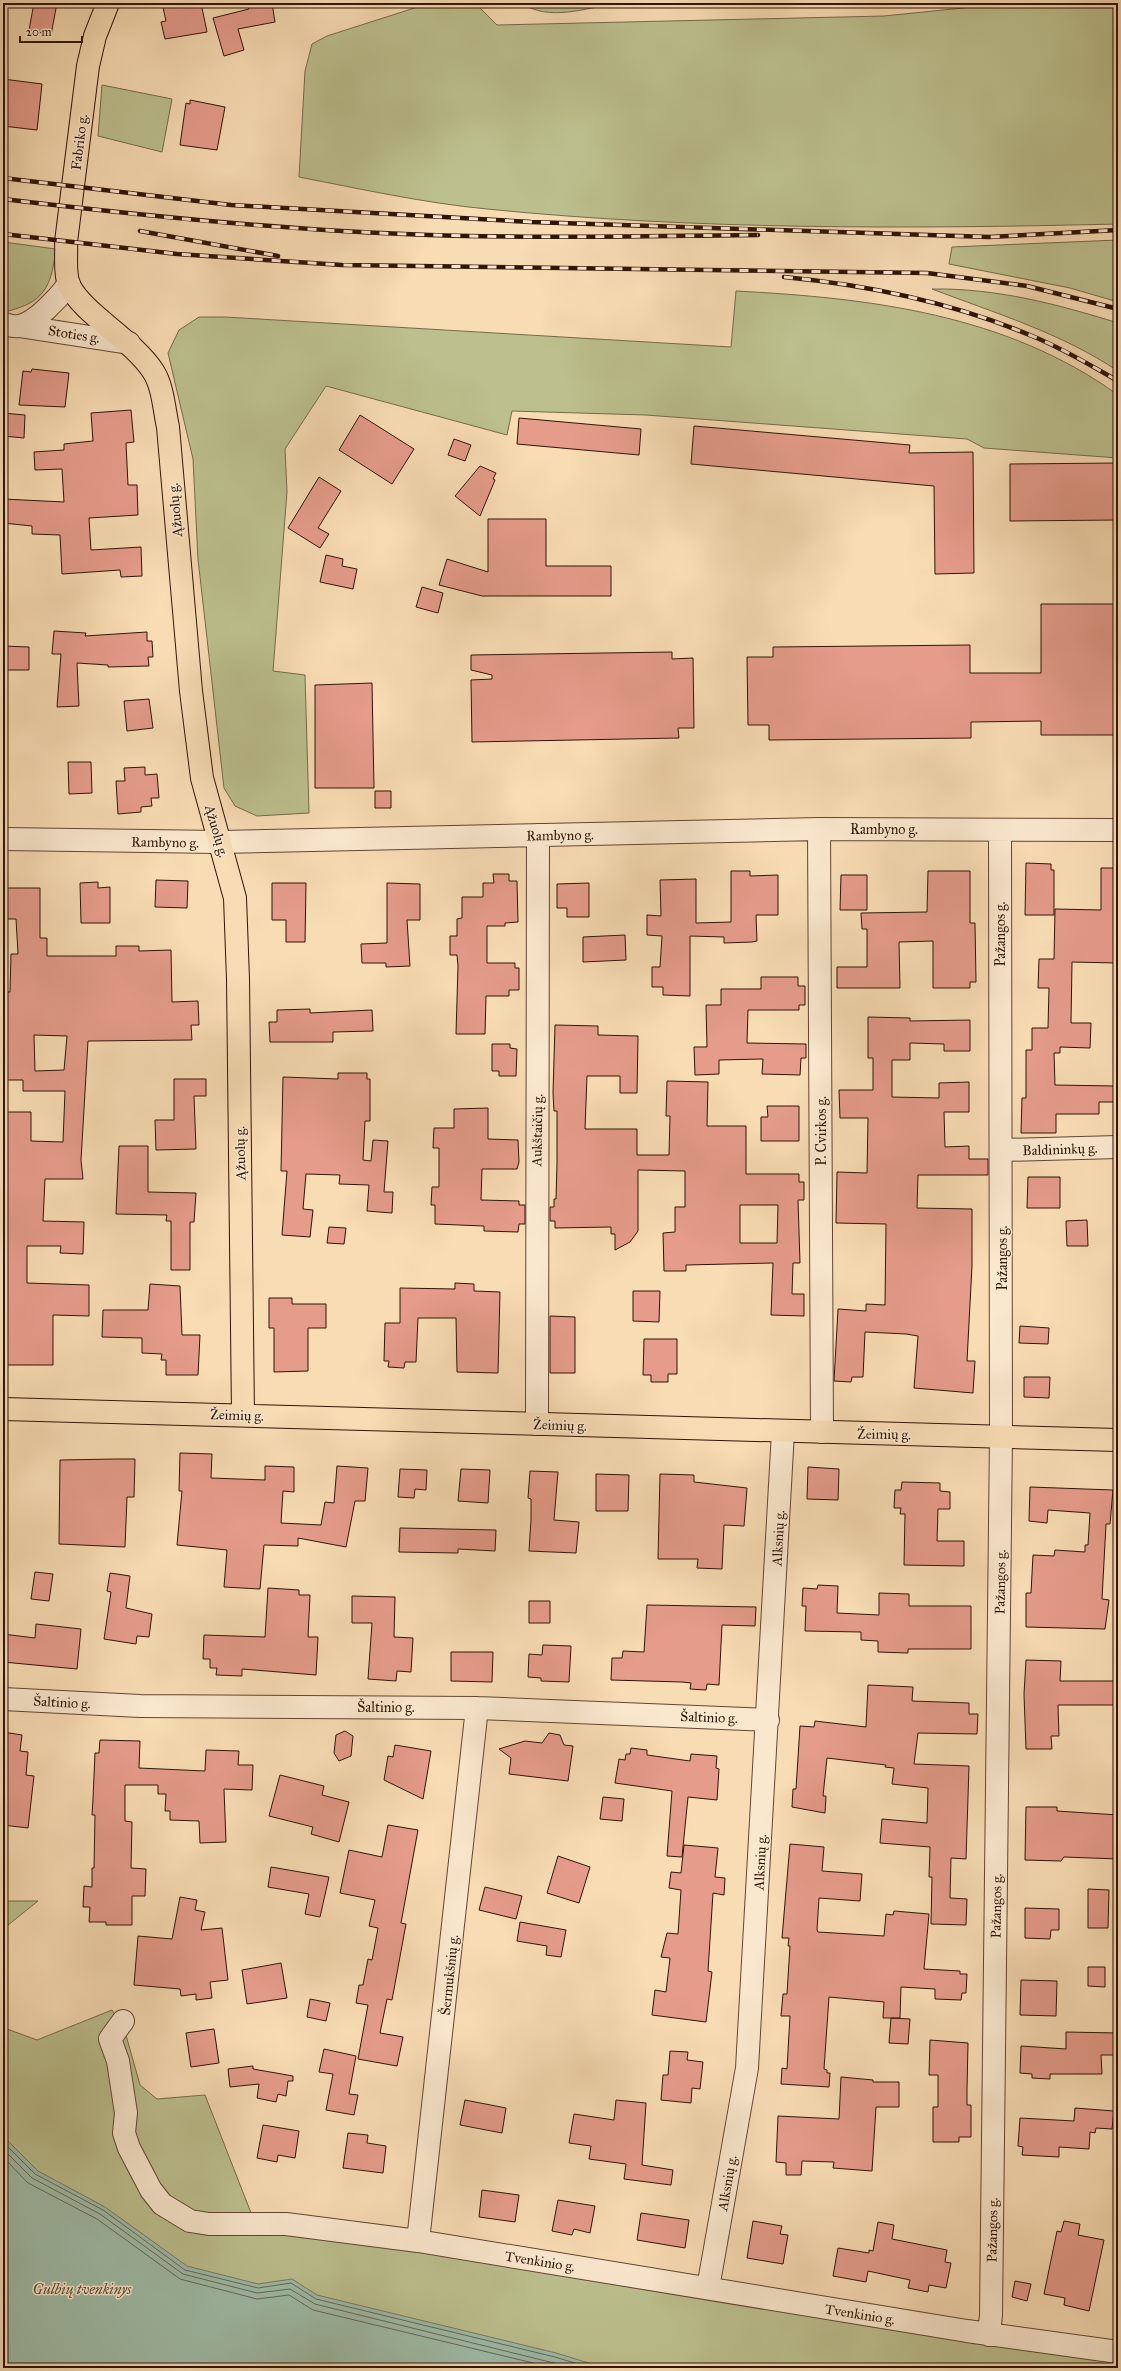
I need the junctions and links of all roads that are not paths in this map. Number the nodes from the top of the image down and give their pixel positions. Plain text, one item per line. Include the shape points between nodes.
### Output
1 (108, 3) edge
2 (69, 284) junction
3 (11, 325) edge
4 (129, 343) junction
5 (819, 829) junction
6 (1000, 830) junction
7 (1118, 830) edge
8 (538, 835) junction
9 (3, 839) edge
10 (219, 842) junction
11 (1118, 1147) edge
12 (1002, 1150) junction
13 (3, 1409) edge
14 (243, 1416) junction
15 (537, 1424) junction
16 (783, 1432) junction
17 (822, 1432) junction
18 (1001, 1436) junction
19 (1118, 1440) edge
20 (3, 1699) edge
21 (477, 1708) junction
22 (768, 1720) junction
23 (123, 2021) dead end
24 (418, 2241) junction
25 (708, 2288) junction
26 (989, 2335) junction
27 (1118, 2352) edge

1 - 2 main road, Fabriko g. via 95,36 88,66 66,242
2 - 3 street, Stoties g. via 55,302 41,314
2 - 4 main road, Ąžuolų g. via 84,304
3 - 4 street, Stoties g.
4 - 10 main road, Ąžuolų g. via 153,372 168,427 191,691 202,778
5 - 6 street, Rambyno g.
5 - 8 street, Rambyno g.
5 - 17 street, P. Cvirkos g.
6 - 7 street, Rambyno g.
6 - 12 street, Pažangos g.
8 - 10 street, Rambyno g.
8 - 15 street, Aukštaičių g.
9 - 10 street, Rambyno g.
10 - 14 main road, Ąžuolų g. via 235,898
11 - 12 street, Baldininkų g.
12 - 18 street, Pažangos g.
13 - 14 main road, Žeimių g.
14 - 15 main road, Žeimių g.
15 - 16 main road, Žeimių g.
16 - 17 main road, Žeimių g.
16 - 22 street, Alksnių g.
17 - 18 main road, Žeimių g.
18 - 19 main road, Žeimių g.
18 - 26 street, Pažangos g.
20 - 21 street, Šaltinio g. via 140,1706
21 - 22 street, Šaltinio g.
21 - 24 street, Šermukšnių g.
22 - 25 street, Alksnių g. via 747,2068
23 - 24 street, Tvenkinio g. via 110,2039 118,2061 126,2113 124,2133 151,2190 162,2204 190,2221 209,2224 286,2224
24 - 25 street, Tvenkinio g.
25 - 26 street, Tvenkinio g.
26 - 27 street, Tvenkinio g.

